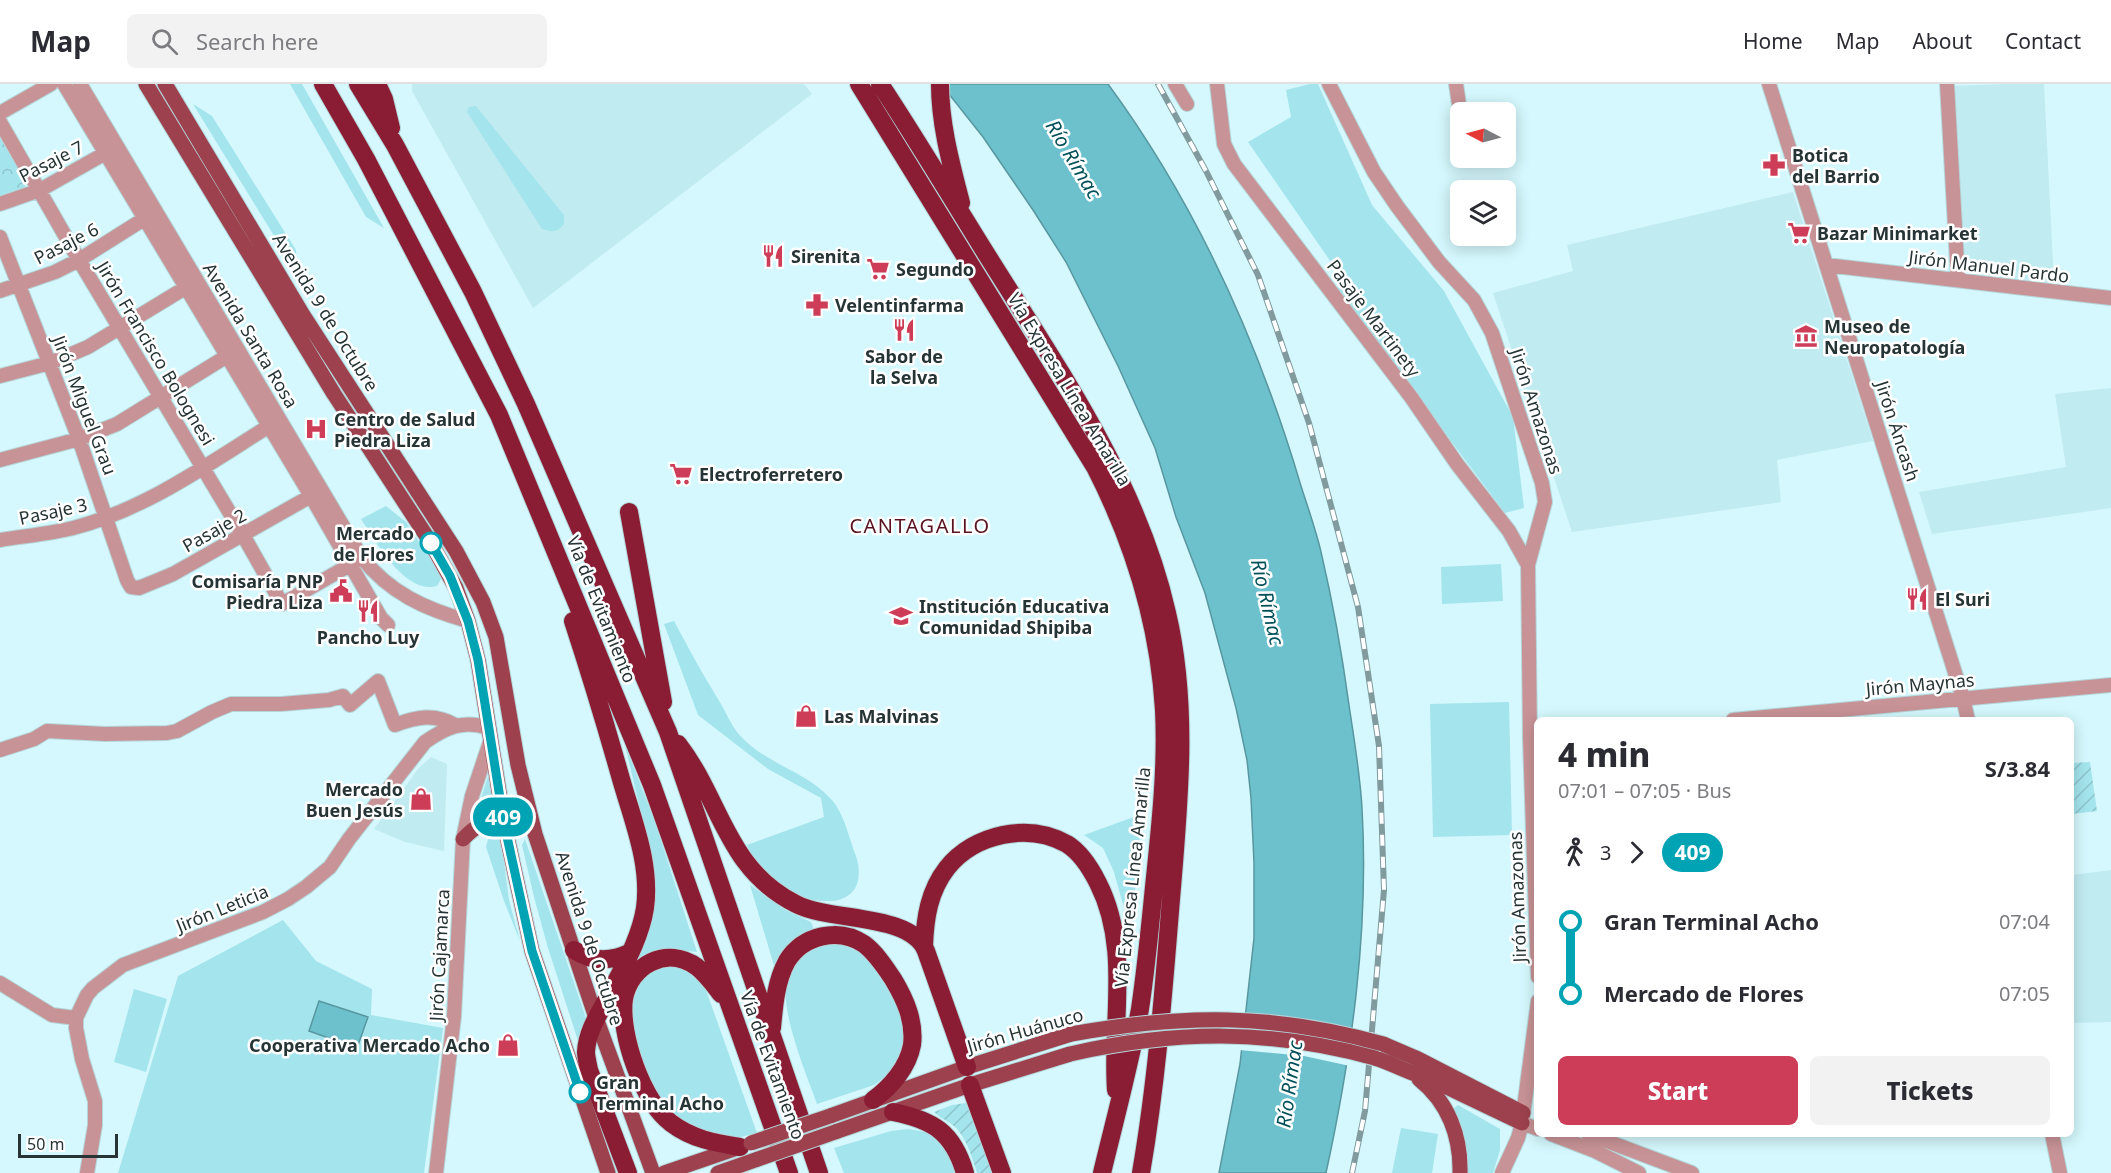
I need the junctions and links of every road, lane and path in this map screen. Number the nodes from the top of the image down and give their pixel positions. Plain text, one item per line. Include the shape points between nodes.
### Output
1 (51, 84) edge
2 (64, 84) edge
3 (80, 84) edge
4 (146, 84) edge
5 (165, 84) edge
6 (323, 84) edge
7 (358, 84) edge
8 (377, 84) edge
9 (859, 84) edge
10 (880, 84) edge
11 (940, 84) edge
12 (1175, 84) edge
13 (1218, 84) edge
14 (1329, 84) edge
15 (1456, 84) edge
16 (1769, 84) edge
17 (1947, 84) edge
18 (1459, 102) edge
19 (1187, 104) dead end
20 (0, 113) edge
21 (0, 122) edge
22 (395, 145) junction
23 (111, 150) junction
24 (40, 190) junction
25 (0, 204) edge
26 (144, 219) junction
27 (966, 220) junction
28 (0, 237) edge
29 (79, 260) junction
30 (1826, 265) junction
31 (1958, 280) junction
32 (20, 285) junction
33 (185, 288) junction
34 (0, 291) edge
35 (2111, 298) edge
36 (120, 327) junction
37 (238, 348) junction
38 (226, 356) junction
39 (50, 363) junction
40 (0, 376) edge
41 (162, 396) junction
42 (269, 426) junction
43 (80, 439) junction
44 (0, 460) edge
45 (203, 467) junction
46 (311, 496) junction
47 (629, 512) dead end
48 (540, 513) junction
49 (107, 517) junction
50 (243, 535) junction
51 (0, 540) edge
52 (356, 561) junction
53 (1528, 565) junction
54 (131, 587) joint
55 (491, 619) junction
56 (468, 621) junction
57 (388, 625) dead end
58 (2111, 685) edge
59 (1963, 698) junction
60 (1764, 717) edge
61 (1967, 717) edge
62 (455, 725) junction
63 (668, 732) junction
64 (489, 735) junction
65 (1534, 739) edge
66 (0, 750) edge
67 (504, 823) junction
68 (463, 839) junction
69 (924, 946) junction
70 (574, 950) junction
71 (631, 952) junction
72 (0, 983) edge
73 (729, 1003) junction
74 (76, 1018) junction
75 (596, 1018) junction
76 (772, 1039) junction
77 (1534, 1048) edge
78 (572, 1070) junction
79 (1414, 1075) junction
80 (969, 1076) junction
81 (594, 1084) junction
82 (873, 1100) junction
83 (1118, 1109) junction
84 (893, 1112) junction
85 (1528, 1118) edge
86 (1559, 1137) edge
87 (1596, 1137) edge
88 (2053, 1137) edge
89 (745, 1145) junction
90 (87, 1173) edge
91 (436, 1173) edge
92 (608, 1173) edge
93 (628, 1173) edge
94 (653, 1173) edge
95 (664, 1173) edge
96 (718, 1173) edge
97 (789, 1173) edge
98 (819, 1173) edge
99 (966, 1173) edge
100 (1002, 1173) edge
101 (1102, 1173) edge
102 (1141, 1173) edge
103 (1460, 1173) edge
104 (1502, 1173) edge
105 (1639, 1173) edge
106 (1692, 1173) edge
107 (2060, 1173) edge

1 - 20 street
2 - 23 street, Avenida Santa Rosa
3 - 23 street, Avenida Santa Rosa
4 - 56 main road, Avenida 9 de Octubre via 334,394 443,563
5 - 55 main road, Avenida 9 de Octubre via 303,315 456,551
6 - 48 highway, Vía de Evitamiento via 382,188 499,415
7 - 22 highway, Vía de Evitamiento
8 - 22 highway
9 - 83 highway, Vía Expresa Línea Amarilla via 1095,467 1124,529 1147,600 1161,682 1164,769 1143,982
10 - 27 highway, Vía Expresa Línea Amarilla
11 - 27 highway via 949,156
12 - 19 street
13 - 53 street, Pasaje Martinety via 1224,144 1234,164 1412,397 1509,531
14 - 53 street, Jirón Amazonas via 1396,206 1474,300 1492,333 1545,502
15 - 18 street
16 - 30 street, Jirón Áncash
17 - 31 street
21 - 24 street, Jirón Francisco Bolognesi
22 - 63 highway, Vía de Evitamiento via 473,292 526,404
23 - 24 street, Pasaje 7
23 - 26 street, Avenida Santa Rosa
23 - 37 street, Avenida Santa Rosa
24 - 25 street, Pasaje 7
24 - 29 street, Jirón Francisco Bolognesi
26 - 29 street, Pasaje 6
26 - 33 street, Avenida Santa Rosa
27 - 102 highway, Vía Expresa Línea Amarilla via 1118,475 1154,565 1171,630 1180,712 1178,804 1155,1077
28 - 32 street, Jirón Miguel Grau
29 - 32 street, Pasaje 6
29 - 36 street, Jirón Francisco Bolognesi
30 - 31 street, Jirón Manuel Pardo
30 - 59 street, Jirón Áncash
31 - 35 street, Jirón Manuel Pardo
32 - 34 street, Pasaje 6
32 - 39 street, Jirón Miguel Grau
33 - 36 street
33 - 38 street, Avenida Santa Rosa
36 - 39 street via 88,347
36 - 41 street, Jirón Francisco Bolognesi
37 - 38 street
37 - 52 street, Avenida Santa Rosa
38 - 41 street
38 - 42 street, Avenida Santa Rosa
39 - 40 street
39 - 43 street, Jirón Miguel Grau
41 - 43 street via 117,424
41 - 45 street, Jirón Francisco Bolognesi
42 - 45 street, Pasaje 3
42 - 46 street, Avenida Santa Rosa
43 - 44 street
43 - 49 street, Jirón Miguel Grau
45 - 49 street, Pasaje 3
45 - 50 street, Jirón Francisco Bolognesi
46 - 50 street, Pasaje 2
46 - 52 street, Avenida Santa Rosa
47 - 63 highway
48 - 71 highway via 644,861 645,909
48 - 73 highway, Vía de Evitamiento via 652,785
49 - 51 street, Pasaje 3 via 72,528
49 - 54 street, Jirón Miguel Grau
50 - 52 street, Jirón Francisco Bolognesi via 282,604
50 - 54 street, Pasaje 2 via 173,574 139,588
52 - 56 street, Avenida Santa Rosa via 421,605
52 - 57 street, Avenida Santa Rosa via 381,618
53 - 65 street, Jirón Amazonas
55 - 56 main road
55 - 70 main road, Avenida 9 de Octubre via 524,794
56 - 64 main road, Avenida 9 de Octubre
58 - 59 street, Jirón Maynas
59 - 60 street, Jirón Maynas
59 - 61 street, Jirón Áncash
62 - 64 street via 466,723
62 - 66 street via 427,716 394,725 378,681 350,705 343,696 281,704 231,705 177,731 47,731
62 - 74 street, Jirón Leticia via 425,742 330,867 306,887 263,912 123,965 93,988
63 - 69 highway via 693,763 732,843 761,880 798,905 903,928
63 - 76 highway, Vía de Evitamiento
64 - 67 main road, Avenida 9 de Octubre
64 - 68 street, Jirón Cajamarca
67 - 68 main road via 474,827
67 - 78 main road, Avenida 9 de Octubre via 532,951
68 - 91 street, Jirón Cajamarca via 454,1016
69 - 80 highway
69 - 83 highway via 931,897 946,870 967,849 1001,835 1024,833 1047,836 1077,852 1104,894 1116,938 1114,1062
70 - 71 highway via 598,959
70 - 75 main road, Avenida 9 de Octubre
71 - 75 highway
72 - 74 street via 52,1015
73 - 89 highway via 697,967 663,958 642,966 634,975 623,1012 640,1079 657,1109 684,1132 716,1143
73 - 97 highway, Vía de Evitamiento
74 - 90 street via 80,1050 95,1101
75 - 81 highway via 586,1052
75 - 94 main road, Avenida 9 de Octubre
76 - 82 highway via 778,986 794,952 814,938 829,935 845,936 862,944 875,955 900,990 912,1032 910,1051 902,1068
76 - 98 highway, Vía de Evitamiento
77 - 85 street
78 - 81 main road
78 - 92 main road, Avenida 9 de Octubre
79 - 80 main road, Jirón Huánuco, bridge via 1398,1065 1326,1046 1243,1035 1108,1045
79 - 85 main road, Jirón Huánuco
79 - 103 main road via 1427,1085 1449,1117 1460,1155
80 - 82 main road, Jirón Huánuco
80 - 84 main road, Jirón Huánuco
80 - 85 main road, Jirón Huánuco, bridge via 1071,1034 1127,1025 1234,1019 1308,1027 1383,1044
80 - 100 highway
81 - 93 highway
82 - 89 main road, Jirón Huánuco, bridge
83 - 101 highway, Vía Expresa Línea Amarilla
84 - 96 main road, Jirón Huánuco, bridge
84 - 99 highway via 935,1125 950,1139
85 - 104 street
86 - 105 street
87 - 106 street
88 - 107 street
89 - 95 main road, Jirón Huánuco

